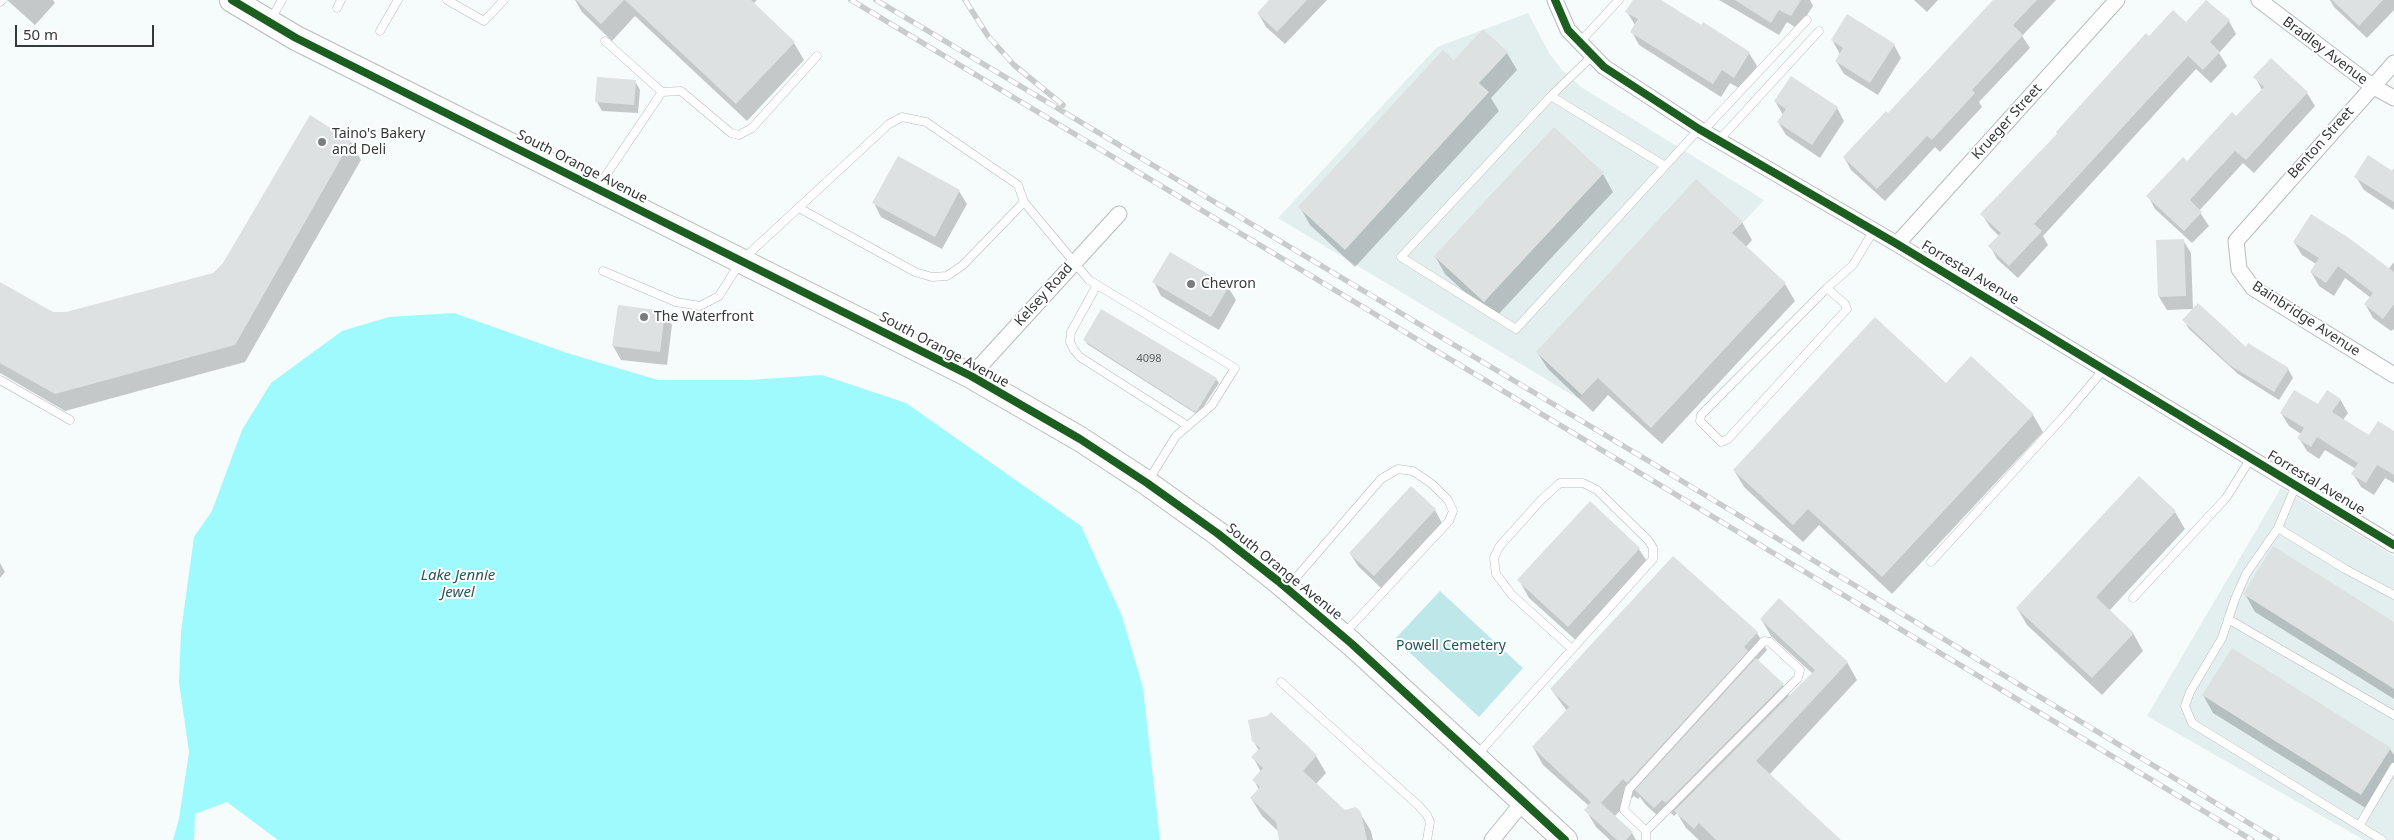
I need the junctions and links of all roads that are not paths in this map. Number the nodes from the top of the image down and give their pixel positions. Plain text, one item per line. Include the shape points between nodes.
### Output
1 (232, 0) edge
2 (282, 0) edge
3 (342, 0) edge
4 (398, 0) edge
5 (447, 0) edge
6 (504, 0) edge
7 (1555, 0) edge
8 (1619, 0) edge
9 (2118, 0) edge
10 (2259, 0) edge
11 (337, 8) dead end
12 (1807, 20) dead end
13 (269, 22) junction
14 (380, 31) dead end
15 (1819, 31) dead end
16 (606, 41) dead end
17 (1580, 42) junction
18 (1594, 55) junction
19 (817, 56) dead end
20 (2394, 63) edge
21 (2372, 86) junction
22 (662, 92) junction
23 (1551, 96) junction
24 (2394, 98) edge
25 (1701, 130) junction
26 (1719, 140) junction
27 (1665, 166) junction
28 (596, 188) junction
29 (1024, 202) junction
30 (798, 208) junction
31 (1119, 214) dead end
32 (2249, 224) joint
33 (1874, 230) junction
34 (1897, 244) junction
35 (741, 261) junction
36 (1074, 262) junction
37 (603, 271) dead end
38 (1097, 285) junction
39 (1827, 288) junction
40 (2104, 369) junction
41 (2394, 375) edge
42 (970, 376) junction
43 (0, 380) edge
44 (70, 420) dead end
45 (1188, 426) junction
46 (2251, 458) junction
47 (1147, 483) junction
48 (2296, 485) junction
49 (2278, 528) junction
50 (2394, 544) edge
51 (1931, 562) dead end
52 (1286, 588) junction
53 (2394, 595) edge
54 (2133, 598) dead end
55 (2228, 619) junction
56 (1342, 636) junction
57 (1572, 649) junction
58 (1281, 682) dead end
59 (2394, 715) edge
60 (1474, 757) junction
61 (2394, 767) edge
62 (1523, 802) junction
63 (2360, 826) junction
64 (1646, 831) junction
65 (1427, 840) edge
66 (1492, 840) edge
67 (1565, 840) edge
68 (1646, 840) edge
69 (2382, 840) edge

1 - 13 main road, South Orange Avenue
2 - 13 lane
3 - 11 lane
4 - 14 lane
5 - 6 lane via 484,21
7 - 17 street, Forrestal Avenue via 1568,30
8 - 17 lane
9 - 34 street, Krueger Street
10 - 21 street, Bradley Avenue
12 - 25 lane
13 - 28 main road, South Orange Avenue
15 - 26 lane
16 - 22 lane
17 - 18 street, Forrestal Avenue
18 - 23 lane
18 - 25 street, Forrestal Avenue via 1604,66
19 - 22 lane via 752,128 739,135 731,133 681,91
20 - 21 street, Benton Street
21 - 24 street, Bradley Avenue
21 - 32 street, Benton Street
22 - 28 lane
23 - 27 lane
23 - 27 lane via 1401,257 1516,329
25 - 26 street, Forrestal Avenue
25 - 27 lane
26 - 33 street, Forrestal Avenue
28 - 35 main road, South Orange Avenue
29 - 30 lane via 963,265 947,276 932,277 915,272
29 - 30 lane via 1018,185 988,163 926,122 902,117 889,124
29 - 36 lane
30 - 35 lane
31 - 36 street, Kelsey Road
32 - 41 street, Bainbridge Avenue via 2236,241 2239,269 2252,288
33 - 34 street, Forrestal Avenue
33 - 39 lane via 1853,265
34 - 40 street, Forrestal Avenue
35 - 37 lane via 719,296 700,306 676,302
35 - 42 main road, South Orange Avenue
36 - 38 lane
36 - 42 street, Kelsey Road
38 - 45 lane via 1071,332 1070,342 1074,350
38 - 45 lane via 1236,368 1212,406
39 - 39 lane via 1701,414 1700,421 1721,442 1728,439 1847,309 1846,304
40 - 46 street, Forrestal Avenue
40 - 51 lane
42 - 47 main road, South Orange Avenue via 1080,439
43 - 44 lane
45 - 47 lane via 1176,436
46 - 48 street, Forrestal Avenue
46 - 54 lane via 2226,498
47 - 52 main road, South Orange Avenue
48 - 49 lane
48 - 50 street, Forrestal Avenue
49 - 53 lane
49 - 55 lane via 2246,574
52 - 56 main road, South Orange Avenue
52 - 56 lane via 1381,479 1398,469 1413,471 1432,484 1448,500 1453,511 1449,521
55 - 59 lane
55 - 63 lane via 2222,638 2184,706 2192,723
56 - 60 main road, South Orange Avenue
57 - 57 lane via 1653,559 1653,548 1597,490 1583,483 1560,483 1499,547 1494,558 1496,574 1512,595
57 - 60 lane
58 - 65 lane via 1419,806 1430,822
60 - 62 main road, South Orange Avenue
61 - 63 lane
62 - 66 street
62 - 67 main road, South Orange Avenue
63 - 69 lane
64 - 64 lane via 1624,810 1629,789 1764,641 1770,642 1800,670 1798,678
64 - 68 lane

